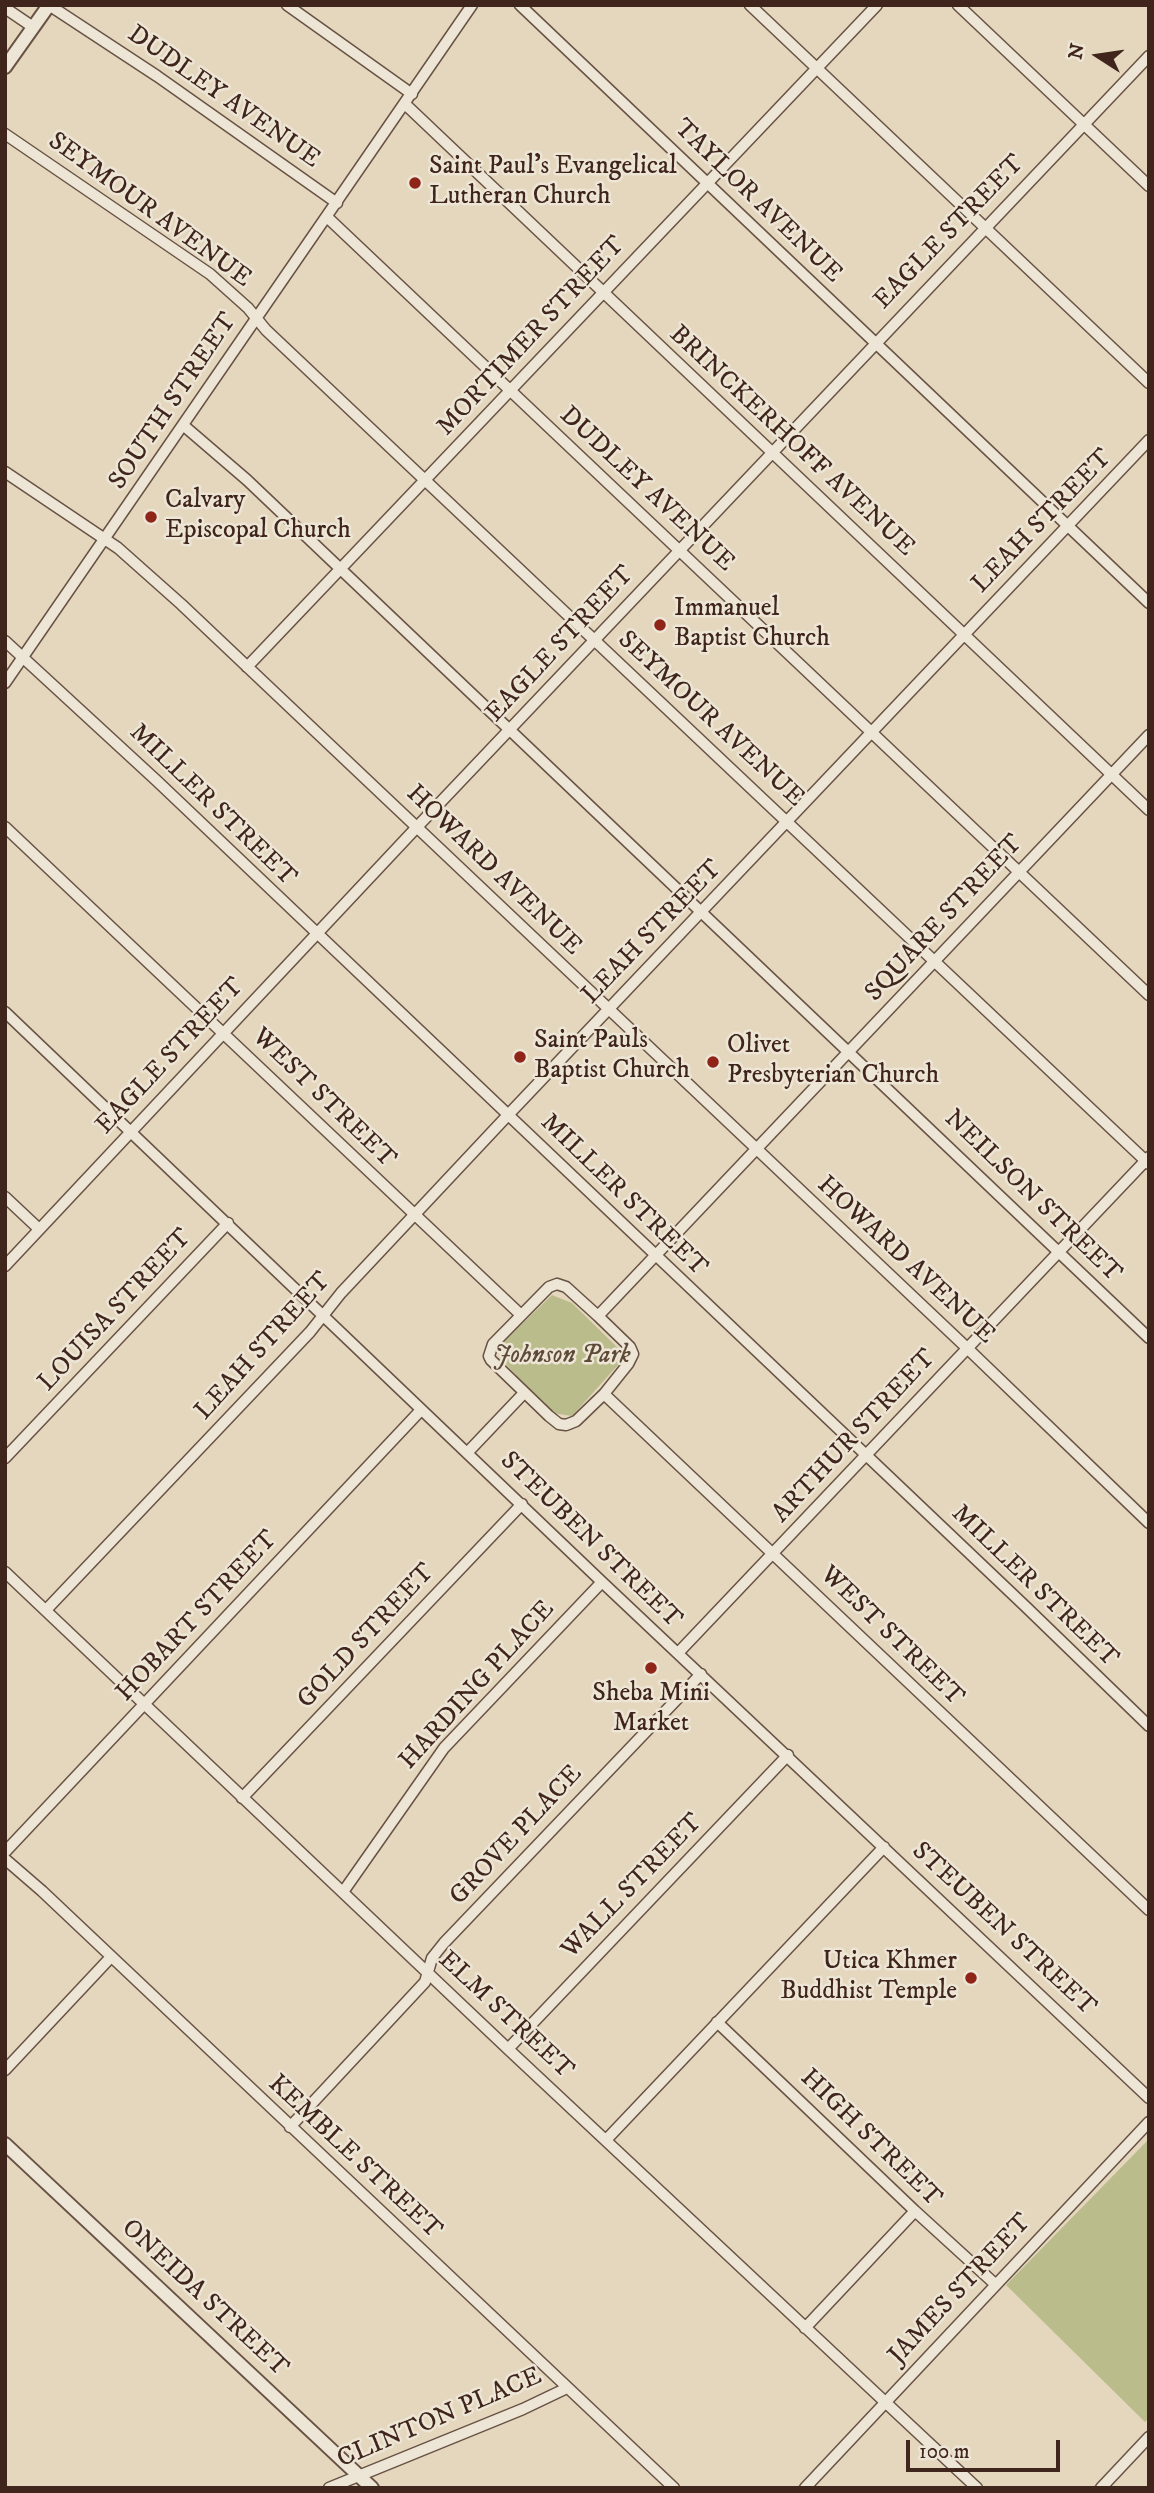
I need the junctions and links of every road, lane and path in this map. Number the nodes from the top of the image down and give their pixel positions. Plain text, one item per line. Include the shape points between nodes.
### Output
1 (49, 5) edge
2 (287, 5) edge
3 (472, 5) edge
4 (520, 5) edge
5 (750, 5) edge
6 (877, 5) edge
7 (958, 5) edge
8 (5, 8) edge
9 (33, 27) junction
10 (1149, 55) edge
11 (5, 67) edge
12 (816, 68) junction
13 (412, 94) junction
14 (405, 104) junction
15 (1084, 124) junction
16 (5, 134) edge
17 (706, 183) junction
18 (1149, 186) edge
19 (337, 203) junction
20 (327, 217) junction
21 (984, 228) junction
22 (603, 292) junction
23 (256, 318) junction
24 (875, 343) junction
25 (1149, 383) edge
26 (510, 390) junction
27 (183, 425) junction
28 (1149, 440) edge
29 (772, 452) junction
30 (5, 472) edge
31 (426, 481) junction
32 (1068, 527) junction
33 (105, 539) junction
34 (680, 550) junction
35 (341, 570) junction
36 (1149, 603) edge
37 (964, 634) junction
38 (594, 640) junction
39 (5, 641) edge
40 (23, 657) junction
41 (247, 667) junction
42 (5, 683) edge
43 (510, 730) junction
44 (872, 732) junction
45 (1149, 735) edge
46 (1111, 774) junction
47 (1149, 810) edge
48 (788, 822) junction
49 (5, 827) edge
50 (417, 827) junction
51 (1018, 872) junction
52 (702, 913) junction
53 (316, 934) junction
54 (934, 961) junction
55 (1149, 995) edge
56 (609, 1010) junction
57 (5, 1012) edge
58 (223, 1032) junction
59 (849, 1052) junction
60 (508, 1115) junction
61 (130, 1131) junction
62 (756, 1149) junction
63 (1148, 1161) edge
64 (5, 1197) edge
65 (415, 1214) junction
66 (228, 1223) junction
67 (39, 1229) junction
68 (1058, 1252) junction
69 (655, 1256) junction
70 (5, 1265) edge
71 (521, 1315) junction
72 (323, 1316) junction
73 (598, 1316) junction
74 (1149, 1338) edge
75 (967, 1348) junction
76 (524, 1393) junction
77 (604, 1394) junction
78 (421, 1410) junction
79 (467, 1453) junction
80 (866, 1457) junction
81 (5, 1458) edge
82 (522, 1504) junction
83 (1149, 1523) edge
84 (774, 1553) junction
85 (5, 1572) edge
86 (602, 1582) junction
87 (46, 1610) junction
88 (678, 1653) junction
89 (701, 1674) junction
90 (144, 1704) junction
91 (1149, 1726) edge
92 (788, 1755) junction
93 (243, 1798) junction
94 (884, 1847) junction
95 (5, 1852) edge
96 (5, 1859) edge
97 (343, 1892) junction
98 (1149, 1910) edge
99 (111, 1957) junction
100 (427, 1972) junction
101 (717, 2022) junction
102 (508, 2049) junction
103 (5, 2070) edge
104 (1149, 2098) edge
105 (1149, 2122) edge
106 (290, 2127) junction
107 (606, 2140) junction
108 (5, 2144) edge
109 (915, 2211) junction
110 (995, 2284) junction
111 (805, 2328) junction
112 (567, 2388) junction
113 (884, 2403) junction
114 (1149, 2437) edge
115 (359, 2476) junction
116 (329, 2488) edge
117 (372, 2488) edge
118 (674, 2488) edge
119 (805, 2488) edge
120 (978, 2488) edge
121 (1101, 2488) edge

1 - 9 street
1 - 19 street, DUDLEY AVENUE
2 - 13 street
3 - 13 street, SOUTH STREET
4 - 17 street, TAYLOR AVENUE
5 - 12 street
6 - 12 street, MORTIMER STREET
7 - 15 street
8 - 9 street
9 - 11 street
10 - 15 street, EAGLE STREET
12 - 17 street, MORTIMER STREET
12 - 21 street
13 - 14 street, SOUTH STREET
14 - 19 street, SOUTH STREET
14 - 22 street, BRINCKERHOFF AVENUE
15 - 18 street
15 - 21 street, EAGLE STREET
16 - 23 street, SEYMOUR AVENUE via 210,274
17 - 22 street, MORTIMER STREET
17 - 24 street, TAYLOR AVENUE
19 - 20 street, SOUTH STREET
20 - 23 street, SOUTH STREET
20 - 26 street, DUDLEY AVENUE
21 - 24 street, EAGLE STREET
21 - 25 street
22 - 26 street, MORTIMER STREET
22 - 29 street, BRINCKERHOFF AVENUE
23 - 27 street, SOUTH STREET
23 - 31 street, SEYMOUR AVENUE
24 - 29 street, EAGLE STREET
24 - 32 street, TAYLOR AVENUE
26 - 31 street, MORTIMER STREET
26 - 34 street, DUDLEY AVENUE
27 - 33 street, SOUTH STREET
27 - 35 street, NEILSON STREET
28 - 32 street, LEAH STREET
29 - 34 street, EAGLE STREET
29 - 37 street, BRINCKERHOFF AVENUE
30 - 33 street, HOWARD AVENUE
31 - 35 street, MORTIMER STREET
31 - 38 street, SEYMOUR AVENUE
32 - 36 street, TAYLOR AVENUE
32 - 37 street, LEAH STREET
33 - 40 street, SOUTH STREET
33 - 41 street, HOWARD AVENUE
34 - 38 street, EAGLE STREET
34 - 44 street, DUDLEY AVENUE
35 - 41 street, MORTIMER STREET
35 - 43 street, NEILSON STREET
37 - 44 street, LEAH STREET
37 - 46 street, BRINCKERHOFF AVENUE
38 - 43 street, EAGLE STREET
38 - 48 street, SEYMOUR AVENUE
39 - 40 street, MILLER STREET
40 - 42 street, SOUTH STREET
40 - 53 street, MILLER STREET
41 - 50 street, HOWARD AVENUE
43 - 50 street, EAGLE STREET
43 - 52 street, NEILSON STREET
44 - 48 street, LEAH STREET
44 - 51 street, DUDLEY AVENUE
45 - 46 street, SQUARE STREET
46 - 47 street, BRINCKERHOFF AVENUE
46 - 51 street, SQUARE STREET
48 - 52 street, LEAH STREET
48 - 54 street, SEYMOUR AVENUE
49 - 58 street, WEST STREET
50 - 53 street, EAGLE STREET
50 - 56 street, HOWARD AVENUE
51 - 54 street, SQUARE STREET
51 - 55 street, DUDLEY AVENUE
52 - 56 street, LEAH STREET
52 - 59 street, NEILSON STREET
53 - 58 street, EAGLE STREET
53 - 60 street, MILLER STREET
54 - 59 street, SQUARE STREET
54 - 63 street, SEYMOUR AVENUE
56 - 60 street, LEAH STREET
56 - 62 street, HOWARD AVENUE
57 - 61 street, STEUBEN STREET
58 - 61 street, EAGLE STREET
58 - 65 street, WEST STREET
59 - 62 street, SQUARE STREET
59 - 68 street, NEILSON STREET
60 - 65 street, LEAH STREET
60 - 69 street, MILLER STREET
61 - 66 street, STEUBEN STREET
61 - 67 street, EAGLE STREET
62 - 69 street, SQUARE STREET
62 - 75 street, HOWARD AVENUE
63 - 68 street, ARTHUR STREET
64 - 67 street
65 - 71 street, WEST STREET
65 - 72 street, LEAH STREET
66 - 72 street, STEUBEN STREET
66 - 81 street, LOUISA STREET
67 - 70 street, EAGLE STREET
68 - 74 street, NEILSON STREET
68 - 75 street, ARTHUR STREET
69 - 73 street, SQUARE STREET
69 - 80 street, MILLER STREET
71 - 73 street via 557,1284
71 - 76 street via 493,1344 489,1356
72 - 78 street, STEUBEN STREET
72 - 87 street, LEAH STREET
73 - 77 street via 633,1354
75 - 80 street, ARTHUR STREET
75 - 83 street, HOWARD AVENUE
76 - 77 street via 566,1425 576,1422
76 - 79 street
77 - 84 street, WEST STREET
78 - 79 street, STEUBEN STREET
78 - 90 street, HOBART STREET
79 - 82 street, STEUBEN STREET
80 - 84 street, ARTHUR STREET
80 - 91 street, MILLER STREET
82 - 86 street, STEUBEN STREET
82 - 93 street, GOLD STREET
84 - 88 street, ARTHUR STREET
84 - 98 street, WEST STREET
85 - 87 street, ELM STREET
86 - 88 street, STEUBEN STREET
86 - 97 street, HARDING PLACE via 444,1748
87 - 90 street, ELM STREET
88 - 89 street, STEUBEN STREET
89 - 92 street, STEUBEN STREET
89 - 100 street, GROVE PLACE via 444,1943
90 - 93 street, ELM STREET
90 - 95 street, HOBART STREET
92 - 94 street, STEUBEN STREET
92 - 102 street, WALL STREET
93 - 97 street, ELM STREET
94 - 101 street
94 - 104 street, STEUBEN STREET
96 - 99 street, KEMBLE STREET
97 - 100 street, ELM STREET
99 - 103 street
99 - 106 street, KEMBLE STREET
100 - 102 street, ELM STREET
100 - 106 street, GROVE PLACE via 420,1988
101 - 107 street
101 - 109 street, HIGH STREET
102 - 107 street, ELM STREET
105 - 110 street, JAMES STREET
106 - 112 street, KEMBLE STREET
107 - 111 street, ELM STREET
108 - 115 street, ONEIDA STREET
109 - 110 street, HIGH STREET
109 - 111 street
110 - 113 street, JAMES STREET
111 - 113 street, ELM STREET
112 - 115 street, CLINTON PLACE
112 - 118 street, KEMBLE STREET
113 - 119 street, JAMES STREET
113 - 120 street, ELM STREET
114 - 121 street
115 - 116 street, CLINTON PLACE
115 - 117 street, ONEIDA STREET

